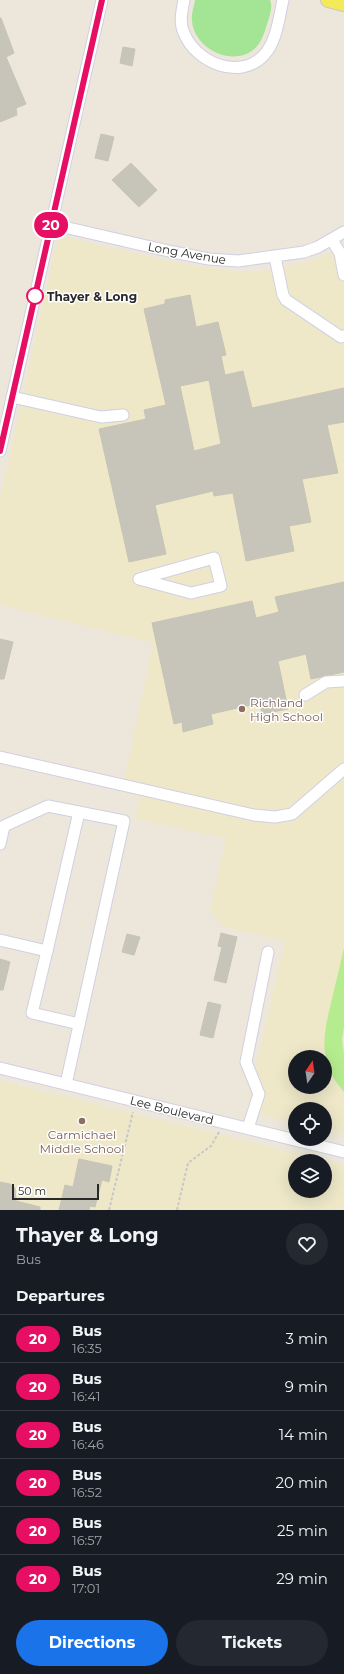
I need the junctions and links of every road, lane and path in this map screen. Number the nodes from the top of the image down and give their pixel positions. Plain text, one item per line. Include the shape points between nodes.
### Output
1 (102, 0) edge
2 (184, 0) edge
3 (283, 0) edge
4 (328, 0) edge
5 (344, 4) edge
6 (51, 224) junction
7 (344, 232) edge
8 (332, 240) junction
9 (275, 257) junction
10 (344, 275) edge
11 (343, 338) edge
12 (12, 397) junction
13 (123, 415) dead end
14 (0, 451) edge
15 (139, 579) joint
16 (344, 681) edge
17 (305, 695) dead end
18 (0, 757) edge
19 (344, 769) edge
20 (79, 812) junction
21 (0, 844) edge
22 (0, 940) edge
23 (47, 951) junction
24 (268, 952) dead end
25 (80, 1024) junction
26 (0, 1068) edge
27 (66, 1084) junction
28 (136, 1101) junction
29 (225, 1123) junction
30 (248, 1128) junction
31 (344, 1152) edge
32 (109, 1210) edge
33 (177, 1210) edge

1 - 6 street
2 - 3 street via 181,24 188,42 196,51 218,65 236,68 248,66 265,54 275,35
4 - 5 main road
6 - 9 street, Long Avenue via 209,259 238,261
6 - 12 street
7 - 8 street, Long Avenue
8 - 9 street, Long Avenue via 304,252
8 - 10 street via 340,252
9 - 11 street via 286,300
12 - 13 street via 101,417
12 - 14 street
15 - 15 street via 214,558 221,586 191,593
16 - 17 street via 326,682
18 - 19 street via 274,818 292,814
20 - 21 street via 48,806 4,826
20 - 23 street
20 - 25 street via 124,821
22 - 23 street
23 - 25 street via 32,1012
24 - 30 street via 246,1062 259,1094
25 - 27 street
26 - 27 street, Lee Boulevard
27 - 28 street, Lee Boulevard
28 - 29 street, Lee Boulevard
28 - 32 path
29 - 30 street, Lee Boulevard
29 - 33 path via 211,1146 188,1163
30 - 31 street, Lee Boulevard

